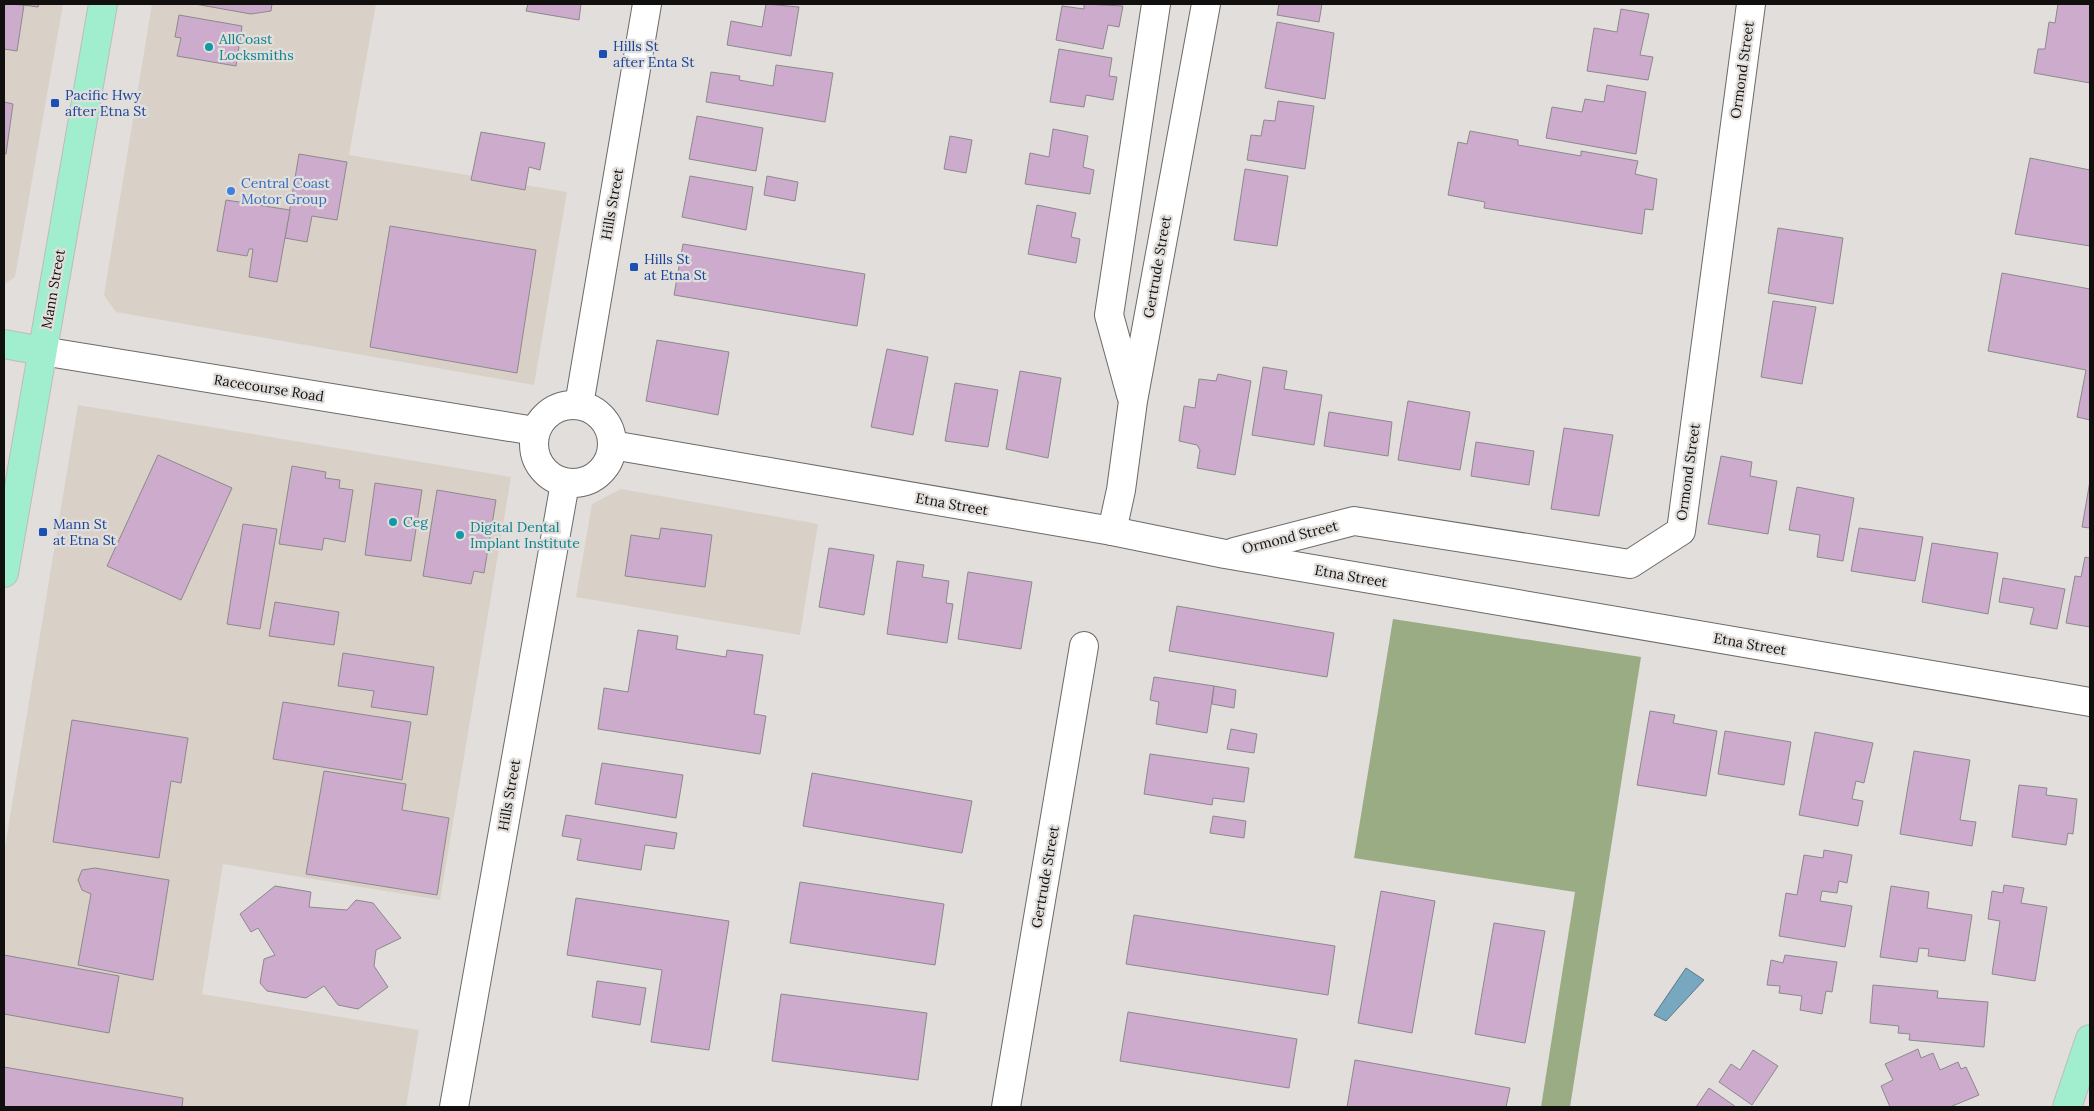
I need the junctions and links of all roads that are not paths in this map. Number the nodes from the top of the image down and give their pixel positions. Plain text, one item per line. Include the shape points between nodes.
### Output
1 (103, 4) edge
2 (647, 4) edge
3 (1156, 4) edge
4 (1206, 4) edge
5 (1751, 4) edge
6 (4, 344) edge
7 (42, 351) junction
8 (1133, 401) junction
9 (579, 405) junction
10 (535, 431) junction
11 (612, 445) junction
12 (565, 482) junction
13 (1112, 532) junction
14 (1225, 554) junction
15 (4, 574) edge
16 (1084, 646) dead end
17 (2090, 702) edge
18 (2090, 1039) edge
19 (454, 1107) edge
20 (1006, 1107) edge
21 (2067, 1107) edge

1 - 7 main road, Mann Street
2 - 9 street, Hills Street
3 - 8 street via 1109,315
4 - 8 street, Gertrude Street
5 - 14 street, Ormond Street via 1680,531 1630,564 1354,521
6 - 7 main road, Racecourse Road
7 - 10 street, Racecourse Road
7 - 15 main road, Mann Street
8 - 13 street, Gertrude Street
9 - 10 street via 557,407 548,413
9 - 11 street via 600,414 607,423
10 - 12 street via 535,457 552,477
11 - 12 street via 605,466 597,474 576,483
11 - 13 street, Etna Street
12 - 19 street, Hills Street
13 - 14 street, Etna Street
14 - 17 street, Etna Street
16 - 20 street, Gertrude Street
18 - 21 main road

